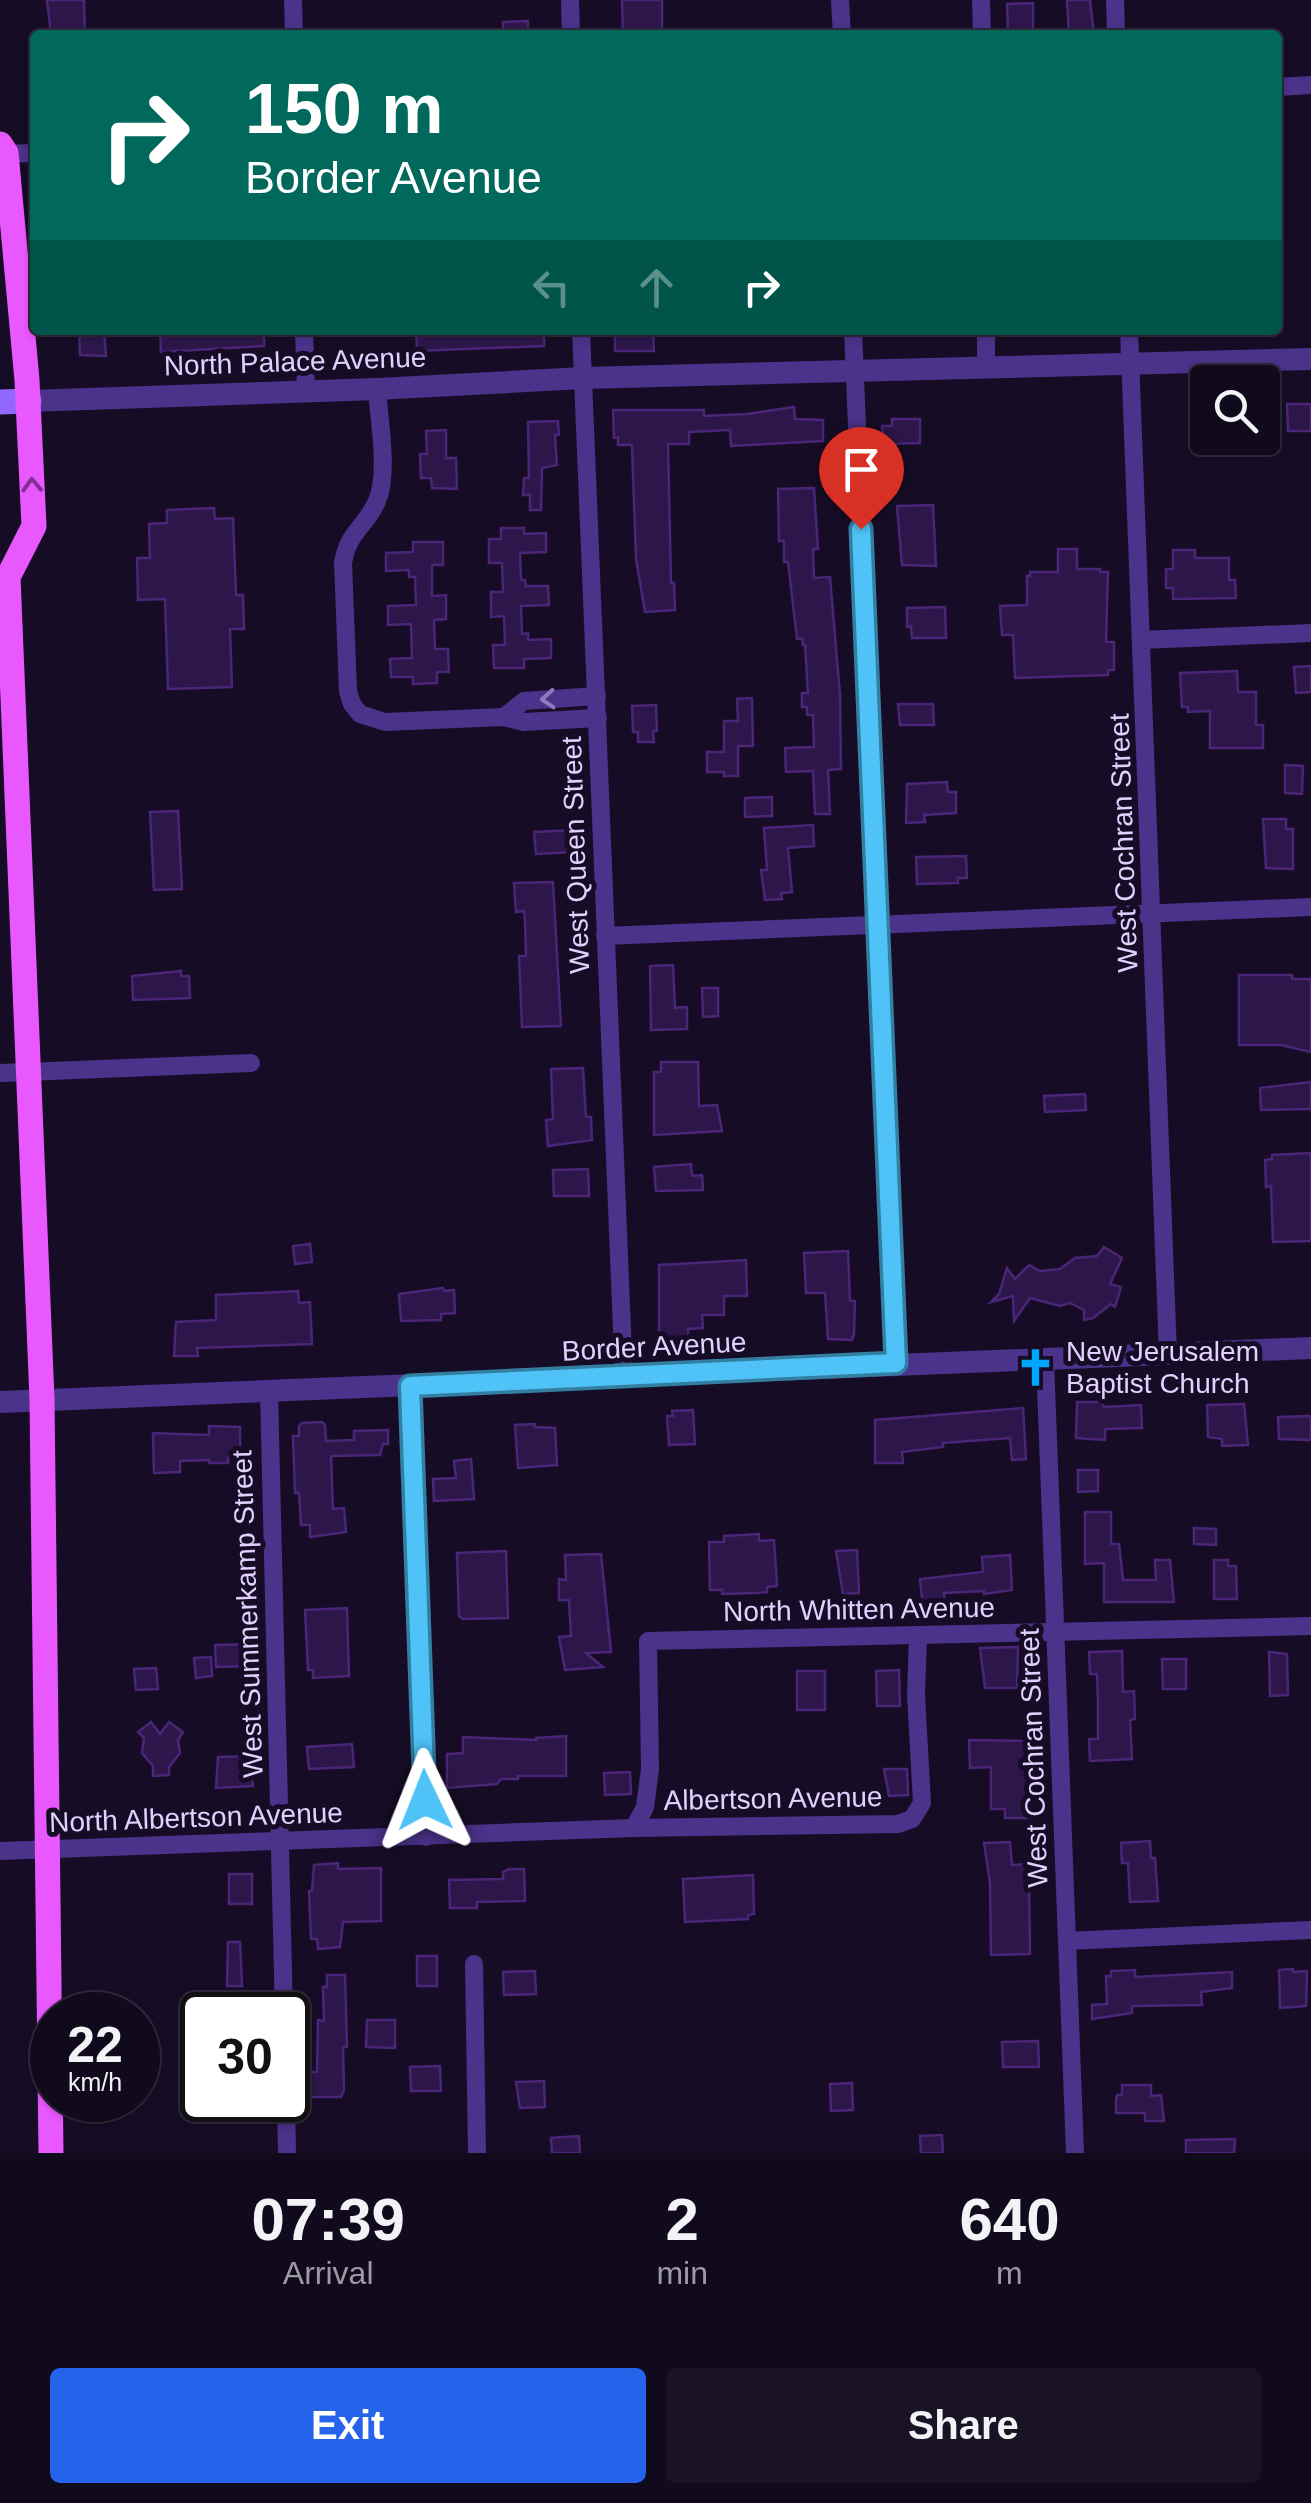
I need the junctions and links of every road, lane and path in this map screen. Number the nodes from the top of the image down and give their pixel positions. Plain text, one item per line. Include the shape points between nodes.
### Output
1 (293, 0) edge
2 (570, 0) edge
3 (840, 0) edge
4 (981, 0) edge
5 (1115, 0) edge
6 (294, 30) edge
7 (571, 30) edge
8 (842, 30) edge
9 (982, 30) edge
10 (1116, 30) edge
11 (1282, 86) edge
12 (1311, 86) edge
13 (2, 150) edge
14 (30, 153) edge
15 (304, 335) edge
16 (581, 335) edge
17 (853, 335) edge
18 (986, 335) edge
19 (1129, 335) edge
20 (1311, 359) edge
21 (1131, 366) junction
22 (986, 369) junction
23 (855, 371) junction
24 (583, 378) junction
25 (306, 390) junction
26 (378, 390) junction
27 (29, 401) junction
28 (0, 402) edge
29 (4, 571) edge
30 (1311, 633) edge
31 (1142, 640) junction
32 (597, 696) junction
33 (504, 717) junction
34 (598, 718) junction
35 (8, 744) edge
36 (1311, 908) edge
37 (1154, 912) junction
38 (877, 923) junction
39 (605, 936) junction
40 (251, 1064) dead end
41 (31, 1072) junction
42 (0, 1074) edge
43 (1311, 1348) edge
44 (1168, 1355) junction
45 (1046, 1360) junction
46 (896, 1363) junction
47 (624, 1378) junction
48 (410, 1386) junction
49 (269, 1391) junction
50 (42, 1400) junction
51 (0, 1402) edge
52 (1311, 1626) edge
53 (1057, 1631) junction
54 (918, 1636) junction
55 (634, 1828) junction
56 (426, 1836) junction
57 (280, 1842) junction
58 (47, 1849) junction
59 (0, 1851) edge
60 (1311, 1930) edge
61 (1067, 1941) junction
62 (474, 1964) dead end
63 (283, 1992) edge
64 (286, 2122) edge
65 (51, 2153) edge
66 (286, 2153) edge
67 (477, 2153) edge
68 (1075, 2153) edge

1 - 6 street
2 - 7 street
3 - 8 street
4 - 9 street
5 - 10 street
11 - 12 street
13 - 14 street
13 - 27 main road
15 - 25 street
16 - 24 street, West Queen Street
17 - 23 street
18 - 22 street
19 - 21 street, West Cochran Street
20 - 21 street, North Palace Avenue
21 - 22 street, North Palace Avenue
21 - 31 street, West Cochran Street
22 - 23 street, North Palace Avenue
23 - 24 street, North Palace Avenue
23 - 38 street
24 - 26 street, North Palace Avenue
24 - 32 street, West Queen Street
25 - 26 street, North Palace Avenue
25 - 27 street, North Palace Avenue
26 - 33 street via 382,484 371,513 346,543 343,563 352,704 360,714 386,722
27 - 28 main road, North Palace Avenue
29 -> 27 main road via 34,526
29 - 35 main road
30 - 31 street
31 - 37 street, West Cochran Street
32 -> 33 street via 524,701
32 - 34 street, West Queen Street
33 - 34 street
34 - 39 street, West Queen Street
35 - 41 main road
36 - 37 street
37 - 38 street
37 - 44 street, West Cochran Street
38 - 39 street
38 - 46 street
39 - 47 street, West Queen Street
40 - 41 street
41 - 42 street
41 - 50 main road
43 - 44 street, Border Avenue
44 - 45 street, Border Avenue
45 - 46 street, Border Avenue
45 - 53 street, West Cochran Street
46 - 47 street, Border Avenue
47 - 48 street, Border Avenue
48 - 49 street, Border Avenue
48 - 56 street
49 - 50 street, Border Avenue
49 - 57 street, West Summerkamp Street
50 - 51 street, Border Avenue
50 - 58 main road
52 - 53 street, North Whitten Avenue
53 - 54 street, North Whitten Avenue
53 - 61 street, West Cochran Street
54 - 55 street, North Whitten Avenue via 648,1641 650,1769 646,1806
54 - 55 street, Albertson Avenue via 922,1803 912,1819 883,1826
55 - 56 street, North Albertson Avenue
56 - 57 street, North Albertson Avenue
57 - 58 street, North Albertson Avenue
57 - 63 street, West Summerkamp Street
58 - 59 street, North Albertson Avenue
58 - 65 main road
60 - 61 street
61 - 68 street, West Cochran Street
62 - 67 street
64 - 66 street

